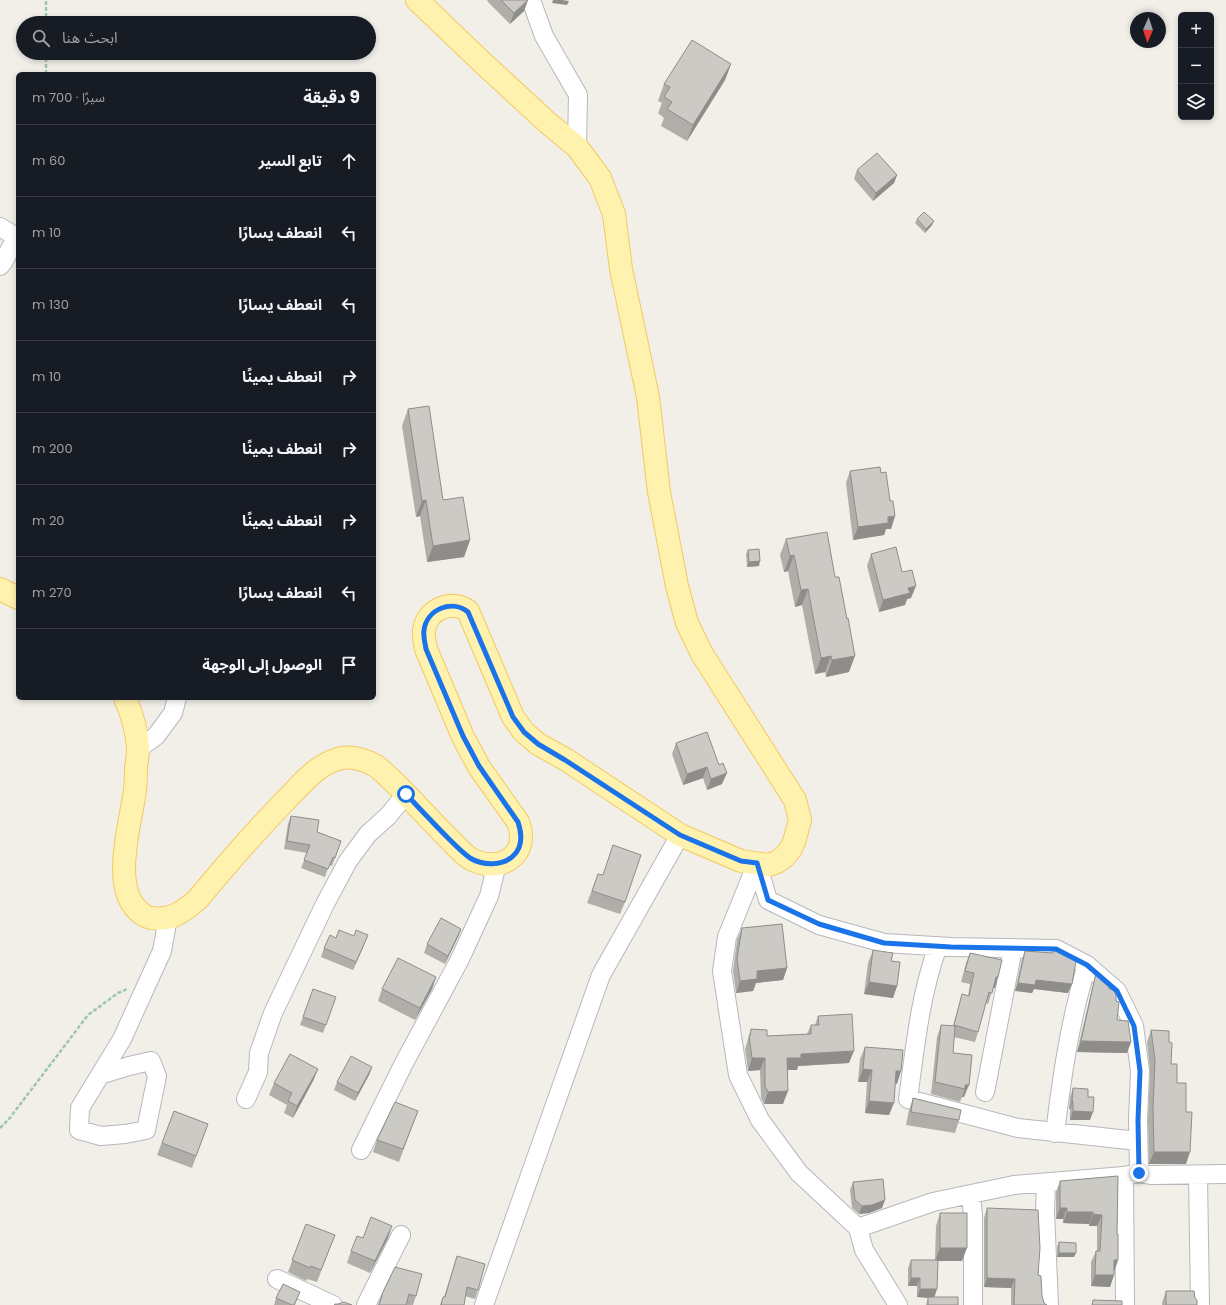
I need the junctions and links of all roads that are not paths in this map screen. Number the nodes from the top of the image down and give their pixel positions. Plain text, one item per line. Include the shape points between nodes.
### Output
1 (417, 0) edge
2 (531, 0) edge
3 (577, 147) junction
4 (0, 227) edge
5 (0, 266) edge
6 (0, 589) edge
7 (16, 597) edge
8 (126, 700) edge
9 (176, 700) edge
10 (138, 749) junction
11 (406, 794) junction
12 (680, 835) junction
13 (757, 863) junction
14 (497, 864) junction
15 (168, 918) junction
16 (938, 946) junction
17 (1013, 948) junction
18 (1087, 965) junction
19 (100, 1075) junction
20 (985, 1092) dead end
21 (246, 1099) dead end
22 (1055, 1133) junction
23 (1138, 1141) junction
24 (361, 1150) dead end
25 (1226, 1174) edge
26 (1131, 1175) junction
27 (1198, 1175) junction
28 (1046, 1183) junction
29 (971, 1194) junction
30 (858, 1228) junction
31 (401, 1235) dead end
32 (277, 1279) dead end
33 (333, 1305) edge
34 (366, 1305) edge
35 (484, 1305) edge
36 (898, 1305) edge
37 (973, 1305) edge
38 (1049, 1305) edge
39 (1125, 1305) edge
40 (1200, 1305) edge

1 - 3 main road
2 - 3 street via 544,36 578,95
3 - 13 main road via 600,178 614,214 621,269 648,397 659,492 687,624 702,654 796,800 800,820 790,850 777,862 768,865
4 - 5 street via 16,237
6 - 7 main road
8 - 10 main road via 133,719
9 - 10 street via 173,713 156,736
10 - 15 main road via 134,796 126,842 126,892 135,909 147,918
11 - 14 main road via 438,829 471,859
11 - 15 main road via 377,767 367,762 355,758 339,758 323,765 255,832 198,899 177,915
11 - 21 street via 388,816 368,834 348,861 273,1013 259,1053 258,1072
12 - 13 main road via 741,861
12 - 14 main road via 538,744 524,732 510,712 468,612 452,605 439,609 428,619 424,628 424,639 463,736 479,766 521,830 520,847 509,860
12 - 35 street via 601,975
13 - 16 street via 768,900 819,924 884,943
13 - 30 street via 727,937 722,971 738,1075 760,1120 799,1173
14 - 24 street via 489,896 460,959
15 - 19 street via 162,951 122,1039
16 - 17 street
16 - 22 street via 922,1007 908,1099 1018,1128
17 - 18 street via 1056,949
17 - 20 street
18 - 22 street via 1077,996 1063,1068
18 - 23 street via 1117,991 1134,1026 1140,1071
19 - 19 street via 80,1108 79,1130 102,1136 146,1130 156,1076 151,1061
22 - 23 street
23 - 26 street
25 - 27 street
26 - 27 street
26 - 28 street
26 - 39 street
27 - 40 street
28 - 29 street
28 - 38 street
29 - 30 street via 933,1202
29 - 37 street
30 - 36 street via 864,1250
31 - 34 street
32 - 33 street

